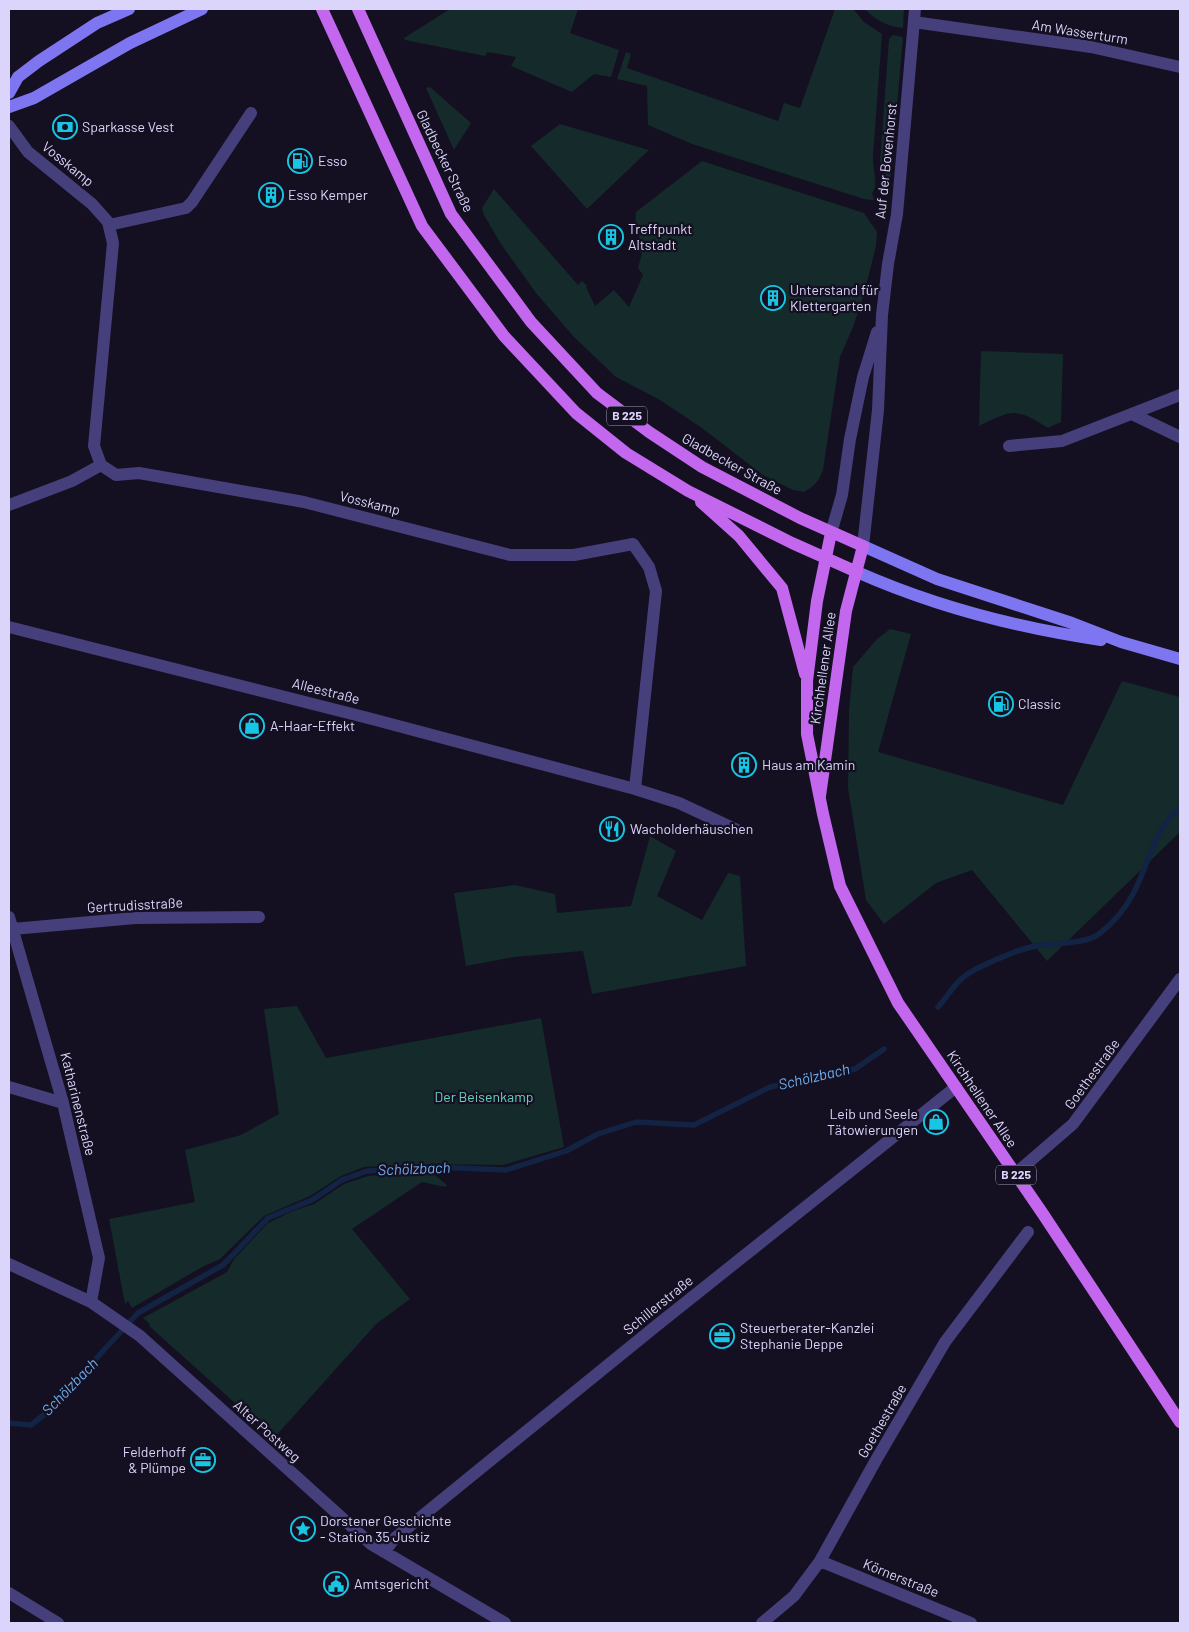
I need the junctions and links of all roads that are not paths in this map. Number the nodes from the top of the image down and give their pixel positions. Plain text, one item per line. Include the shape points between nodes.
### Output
1 (129, 9) edge
2 (202, 9) edge
3 (322, 9) edge
4 (358, 9) edge
5 (915, 15) edge
6 (1180, 67) edge
7 (9, 93) edge
8 (9, 108) edge
9 (251, 113) dead end
10 (9, 126) edge
11 (109, 225) junction
12 (882, 315) junction
13 (1180, 395) edge
14 (1132, 414) junction
15 (1180, 437) edge
16 (1009, 446) dead end
17 (101, 466) junction
18 (688, 490) junction
19 (9, 505) edge
20 (831, 533) junction
21 (863, 546) junction
22 (825, 558) junction
23 (857, 572) junction
24 (9, 627) edge
25 (1121, 642) junction
26 (1180, 659) edge
27 (807, 681) junction
28 (634, 789) junction
29 (820, 796) junction
30 (737, 830) dead end
31 (259, 916) dead end
32 (11, 923) edge
33 (1180, 979) edge
34 (9, 1087) edge
35 (956, 1087) junction
36 (64, 1103) junction
37 (1015, 1174) junction
38 (1028, 1232) dead end
39 (9, 1264) edge
40 (91, 1302) junction
41 (1180, 1422) edge
42 (384, 1552) junction
43 (820, 1561) junction
44 (9, 1593) edge
45 (58, 1623) edge
46 (505, 1623) edge
47 (762, 1623) edge
48 (971, 1623) edge

1 - 7 main road via 97,23 39,61 18,78
2 - 8 main road via 130,43 34,98
3 - 18 main road, B 225 via 422,226 467,288 504,336 576,414 626,453
4 - 20 main road, Gladbecker Straße / B 225 via 451,214 531,322 597,393 649,432 702,468
5 - 6 street, Am Wasserturm
5 - 12 street, Auf der Bovenhorst via 897,214
9 - 11 street via 186,208
10 - 11 street, Vosskamp via 28,152 92,204
11 - 17 street via 113,243 94,446
12 - 20 street, Auf der Bovenhorst via 863,378 842,495
12 - 21 street, Auf der Bovenhorst via 878,410
13 - 14 street
14 - 15 street
14 - 16 street via 1062,441
17 - 19 street
17 - 28 street, Vosskamp via 116,475 139,473 304,502 510,555 574,555 633,544 649,567 656,591
18 - 22 main road
18 - 27 main road, B 225 via 739,536 782,588
20 - 21 main road, Gladbecker Straße / B 225
20 - 22 main road
21 - 23 main road, Kirchhellener Allee / B 225
21 - 25 main road, Gladbecker Straße via 937,579
22 - 23 main road
22 - 27 main road
23 - 25 main road, Gladbecker Straße via 888,586 976,614 1062,634
23 - 29 main road, Kirchhellener Allee / B 225 via 844,627
24 - 28 street, Alleestraße
25 - 26 main road, Gladbecker Straße
27 - 29 main road, Kirchhellener Allee / B 225 via 807,734
28 - 30 street, Alleestraße via 679,803
29 - 35 main road, Kirchhellener Allee / B 225 via 840,886 898,1003
31 - 32 street, Gertrudisstraße
32 - 36 street, Katharinenstraße
33 - 37 street, Goethestraße via 1073,1124
34 - 36 street
35 - 37 main road, Kirchhellener Allee / B 225
35 - 42 street, Schillerstraße via 395,1538
36 - 40 street, Katharinenstraße via 99,1258
37 - 41 main road, Kirchhellener Allee / B 225
38 - 43 street, Goethestraße via 945,1342
39 - 40 street, Alter Postweg
40 - 42 street, Alter Postweg via 140,1336 370,1544
42 - 46 street, Alter Postweg
43 - 47 street, Goethestraße via 794,1596
43 - 48 street, Körnerstraße
44 - 45 street

